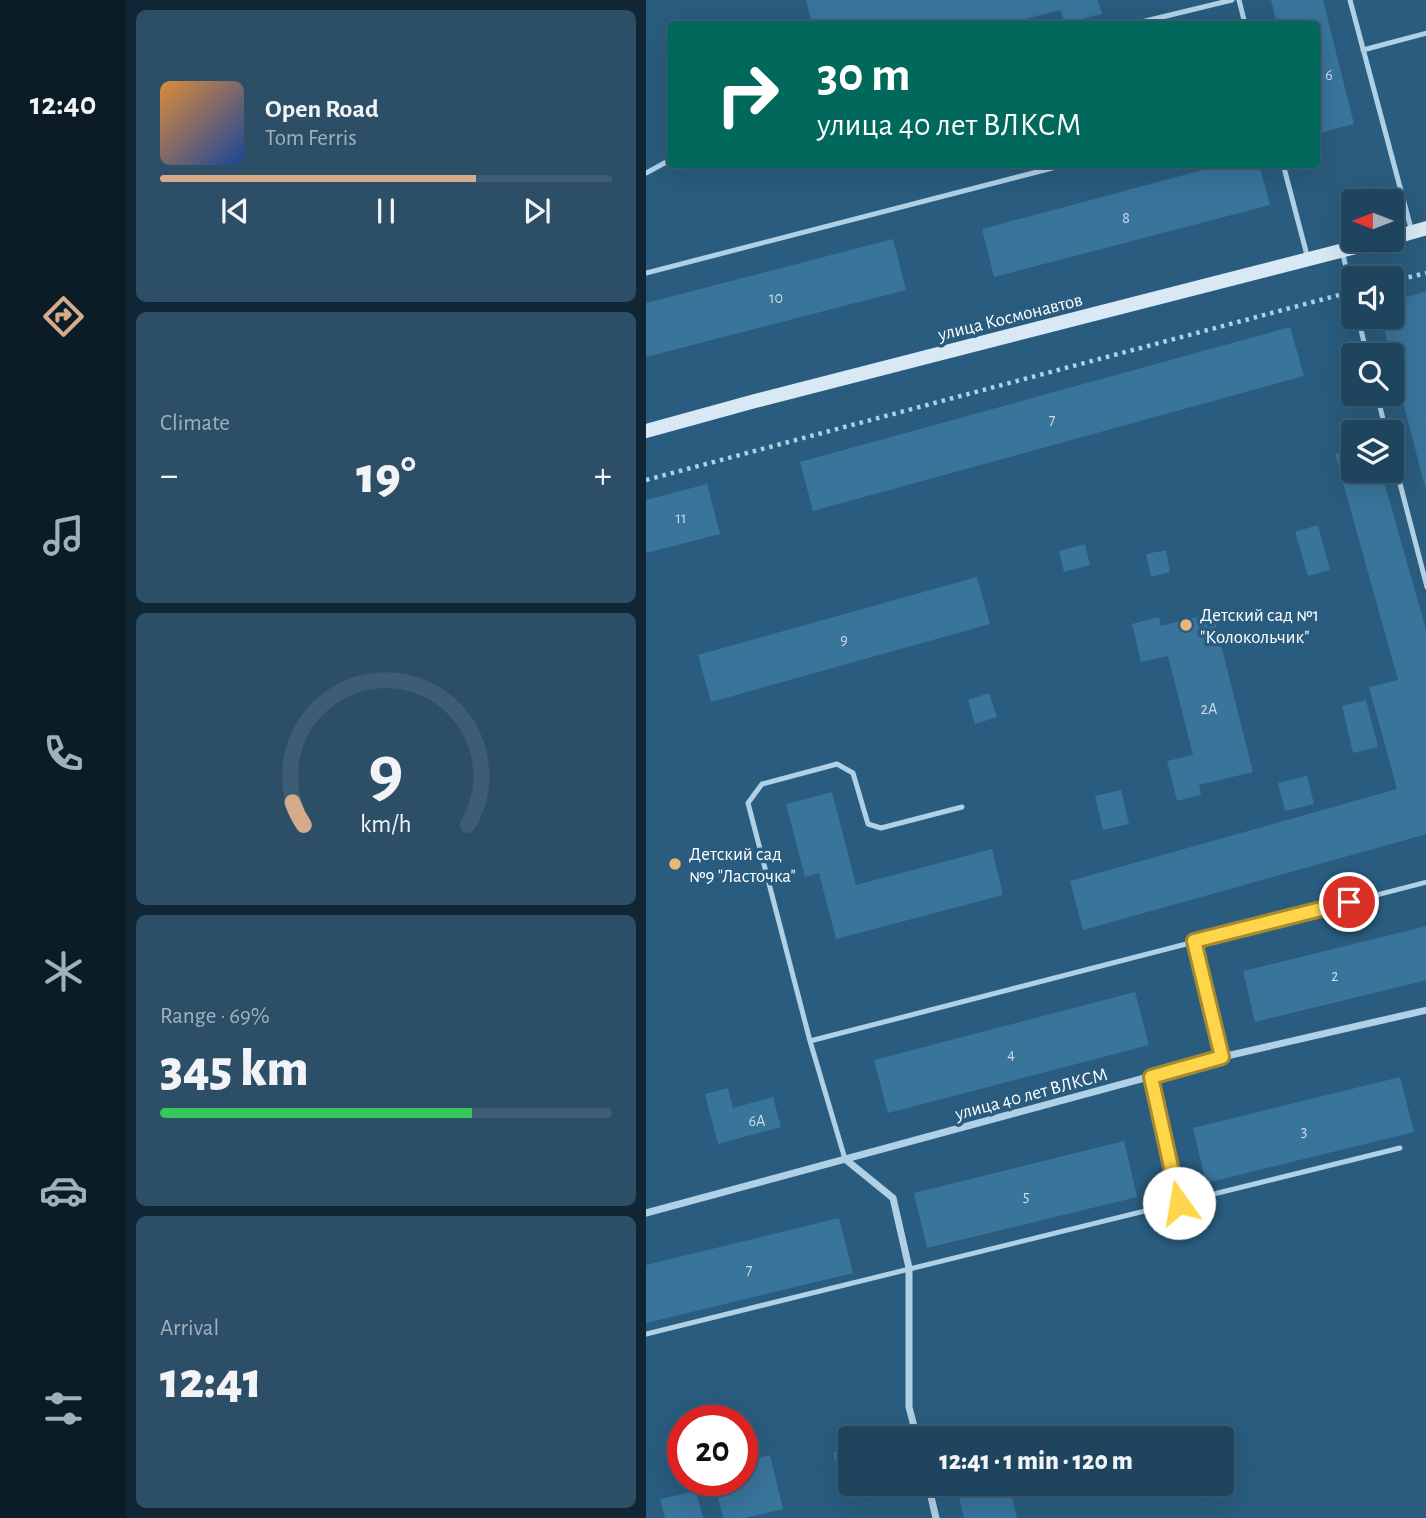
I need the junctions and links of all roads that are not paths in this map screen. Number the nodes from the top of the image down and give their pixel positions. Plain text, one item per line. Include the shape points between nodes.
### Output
1 (1232, 0) edge
2 (1239, 0) edge
3 (1350, 0) edge
4 (1145, 21) edge
5 (1244, 21) edge
6 (1426, 33) edge
7 (1363, 50) junction
8 (667, 162) edge
9 (1053, 168) edge
10 (1284, 168) edge
11 (646, 173) edge
12 (1419, 230) edge
13 (1341, 251) edge
14 (1309, 260) junction
15 (646, 273) edge
16 (646, 431) edge
17 (1400, 483) edge
18 (1424, 567) edge
19 (1426, 587) edge
20 (962, 807) dead end
21 (1426, 882) edge
22 (1194, 941) junction
23 (1426, 1010) edge
24 (810, 1041) junction
25 (1222, 1057) junction
26 (1151, 1077) junction
27 (1400, 1148) dead end
28 (845, 1159) junction
29 (1179, 1203) junction
30 (646, 1213) edge
31 (908, 1268) junction
32 (646, 1334) edge
33 (914, 1426) edge
34 (931, 1496) edge
35 (936, 1518) edge

1 - 4 lane
2 - 5 lane
3 - 7 lane
6 - 7 lane
7 - 12 lane
8 - 11 lane
9 - 15 lane
10 - 14 lane
13 - 14 street, улица Космонавтов
14 - 16 street, улица Космонавтов
17 - 18 lane
18 - 19 lane
20 - 24 lane via 881,828 868,824 853,773 837,764 762,784 748,803
21 - 22 lane
22 - 24 lane
22 - 25 lane
23 - 25 street, улица 40 лет ВЛКСМ
24 - 28 lane
25 - 26 street, улица 40 лет ВЛКСМ
26 - 28 street, улица 40 лет ВЛКСМ
26 - 29 lane
27 - 29 lane
28 - 30 street, улица 40 лет ВЛКСМ
28 - 31 street via 893,1198
29 - 31 lane
31 - 32 lane
31 - 33 street via 909,1407
34 - 35 street

